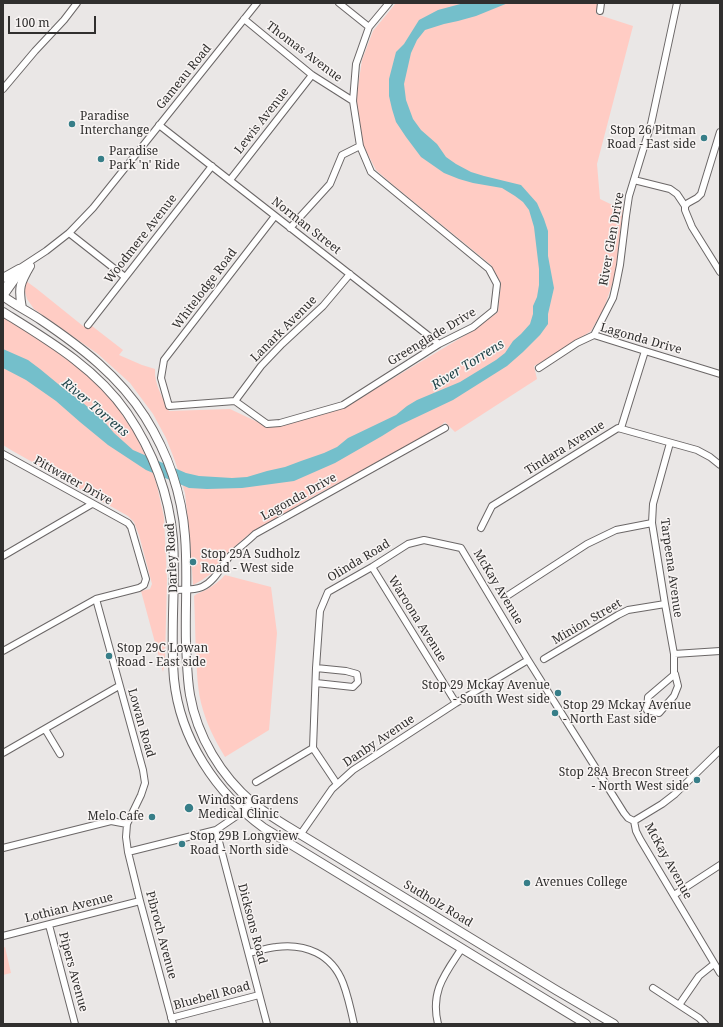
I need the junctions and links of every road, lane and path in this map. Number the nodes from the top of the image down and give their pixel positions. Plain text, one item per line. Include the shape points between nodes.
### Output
1 (77, 3) edge
2 (257, 3) edge
3 (339, 3) edge
4 (389, 3) edge
5 (601, 3) edge
6 (677, 3) edge
7 (600, 11) dead end
8 (244, 19) junction
9 (369, 27) junction
10 (312, 75) junction
11 (4, 87) edge
12 (353, 101) junction
13 (159, 125) junction
14 (720, 132) edge
15 (360, 146) junction
16 (212, 166) junction
17 (230, 180) junction
18 (634, 180) junction
19 (685, 206) junction
20 (275, 216) junction
21 (290, 228) junction
22 (69, 233) junction
23 (46, 251) junction
24 (30, 266) junction
25 (19, 269) junction
26 (720, 272) edge
27 (350, 274) junction
28 (125, 277) junction
29 (3, 278) edge
30 (3, 295) edge
31 (22, 308) junction
32 (3, 312) edge
33 (88, 325) dead end
34 (594, 335) junction
35 (439, 344) junction
36 (645, 351) junction
37 (539, 368) dead end
38 (720, 374) edge
39 (235, 401) junction
40 (445, 428) dead end
41 (621, 428) junction
42 (670, 443) junction
43 (4, 457) edge
44 (720, 466) edge
45 (92, 504) junction
46 (652, 523) junction
47 (481, 528) dead end
48 (461, 548) joint
49 (3, 556) edge
50 (372, 567) junction
51 (187, 589) junction
52 (173, 590) junction
53 (507, 596) dead end
54 (96, 599) junction
55 (664, 604) junction
56 (720, 651) edge
57 (3, 652) edge
58 (674, 654) junction
59 (544, 659) dead end
60 (528, 660) junction
61 (316, 668) junction
62 (675, 674) junction
63 (316, 683) junction
64 (119, 686) junction
65 (456, 703) junction
66 (45, 729) junction
67 (313, 748) junction
68 (720, 750) edge
69 (3, 753) edge
70 (60, 754) dead end
71 (256, 782) dead end
72 (337, 784) junction
73 (252, 802) junction
74 (242, 811) junction
75 (634, 821) junction
76 (127, 824) junction
77 (216, 830) junction
78 (300, 835) junction
79 (291, 844) junction
80 (3, 848) edge
81 (128, 852) junction
82 (720, 865) edge
83 (674, 895) junction
84 (140, 901) junction
85 (422, 909) junction
86 (415, 920) junction
87 (49, 925) junction
88 (3, 936) edge
89 (462, 948) junction
90 (249, 953) junction
91 (718, 968) edge
92 (653, 988) dead end
93 (259, 995) junction
94 (679, 1006) junction
95 (172, 1021) edge
96 (75, 1024) edge
97 (267, 1024) edge
98 (354, 1024) edge
99 (438, 1024) edge
100 (586, 1024) edge
101 (614, 1024) edge
102 (705, 1024) edge

1 - 11 street
2 - 8 street, Gameau Road
3 - 9 street
4 - 9 street, Greenglade Drive
5 - 7 street
6 - 18 street, River Glen Drive via 652,124
8 - 10 street, Thomas Avenue
8 - 13 street, Gameau Road
9 - 12 street, Greenglade Drive via 356,64
10 - 12 street, Thomas Avenue
10 - 17 street, Lewis Avenue
12 - 15 street, Greenglade Drive
13 - 16 street, Norman Street
13 - 22 street, Gameau Road via 93,208
14 - 19 street via 701,194
15 - 21 street via 342,156 330,184
15 - 35 street, Greenglade Drive via 371,172 489,269 497,284 494,310 473,327
16 - 17 street, Norman Street
16 - 28 street, Woodmere Avenue
17 - 20 street, Norman Street
18 - 19 street via 670,189
18 - 34 street, River Glen Drive via 627,207 613,298
19 - 26 street via 685,213 692,227
20 - 21 street, Norman Street
20 - 39 street, Whitelodge Road via 164,360 161,378 169,406
21 - 27 street, Norman Street
22 - 23 street, Gameau Road
22 - 28 street
23 - 24 street, Gameau Road
23 - 25 street, Gameau Road
24 - 30 street, Gameau Road
24 - 31 main road via 21,283
25 - 29 main road
25 - 30 street, Gameau Road via 10,278
27 - 35 street, Norman Street
27 - 39 street, Lanark Avenue via 323,306 261,366
28 - 33 street, Woodmere Avenue
30 - 31 main road, Darley Road
31 - 51 main road, Darley Road via 82,349 110,372 145,417 158,440 178,496 185,536
32 - 52 main road, Darley Road via 52,342 92,374 121,405 140,436 156,467 170,517 173,539
34 - 36 street, Lagonda Drive
34 - 37 street, Lagonda Drive
35 - 39 street, Greenglade Drive via 343,405 329,409 267,424
36 - 38 street, Lagonda Drive
36 - 41 street
40 - 51 street, Lagonda Drive via 255,534 230,557 211,580 201,588
41 - 42 street, Tindara Avenue
41 - 47 street, Tindara Avenue via 492,506
42 - 44 street, Tindara Avenue via 703,453
42 - 46 street, Tarpeena Avenue via 654,504
43 - 45 street, Pittwater Drive
45 - 49 street
45 - 54 street, Pittwater Drive via 131,527 146,579 144,585 139,588
46 - 53 street via 616,530 586,544
46 - 55 street, Tarpeena Avenue
48 - 50 street, Olinda Road via 424,540 408,544
48 - 60 street, McKay Avenue
50 - 61 street, Olinda Road via 328,592 320,611
50 - 65 street, Waroona Avenue
51 - 52 street, Lagonda Drive
51 - 73 main road, Darley Road via 187,670 195,713 206,743 216,760
52 - 74 main road, Darley Road via 174,678 182,717 206,767
54 - 57 street
54 - 64 street, Lowan Road
55 - 58 street, Tarpeena Avenue
55 - 59 street, Minion Street via 628,610
56 - 58 street
58 - 62 street, Tarpeena Avenue
60 - 65 street, Danby Avenue
60 - 75 street, McKay Avenue via 624,813
61 - 63 street, Olinda Road
61 - 63 street via 357,674 358,682 353,687
62 - 62 street, Tarpeena Avenue via 678,686 674,696 659,713 646,710 648,697
63 - 67 street, Olinda Road
64 - 66 street
64 - 76 street, Lowan Road via 145,783 142,795
65 - 72 street, Danby Avenue via 353,770
66 - 69 street
66 - 70 street
67 - 71 street
67 - 72 street
68 - 75 street via 675,794
72 - 78 street, Danby Avenue
73 - 74 street
73 - 78 main road, Sudholz Road
74 - 77 street
74 - 79 main road
75 - 83 street, McKay Avenue via 640,839
76 - 80 street via 111,821
76 - 81 street, Lowan Road
77 - 81 street
77 - 90 street, Dicksons Road
78 - 79 main road
78 - 85 main road, Sudholz Road
79 - 86 main road
81 - 84 street, Pibroch Avenue
82 - 83 street
83 - 91 street, McKay Avenue
84 - 87 street, Lothian Avenue
84 - 95 street, Pibroch Avenue
85 - 86 main road
85 - 101 main road, Sudholz Road
86 - 89 main road
87 - 88 street, Lothian Avenue
87 - 96 street, Pipers Avenue
89 - 99 street via 437,991
89 - 100 main road
90 - 93 street, Dicksons Road
90 - 98 street via 294,946 325,957 342,982
91 - 94 street via 698,976
92 - 94 street
93 - 95 street, Bluebell Road
93 - 97 street, Dicksons Road
94 - 102 street

